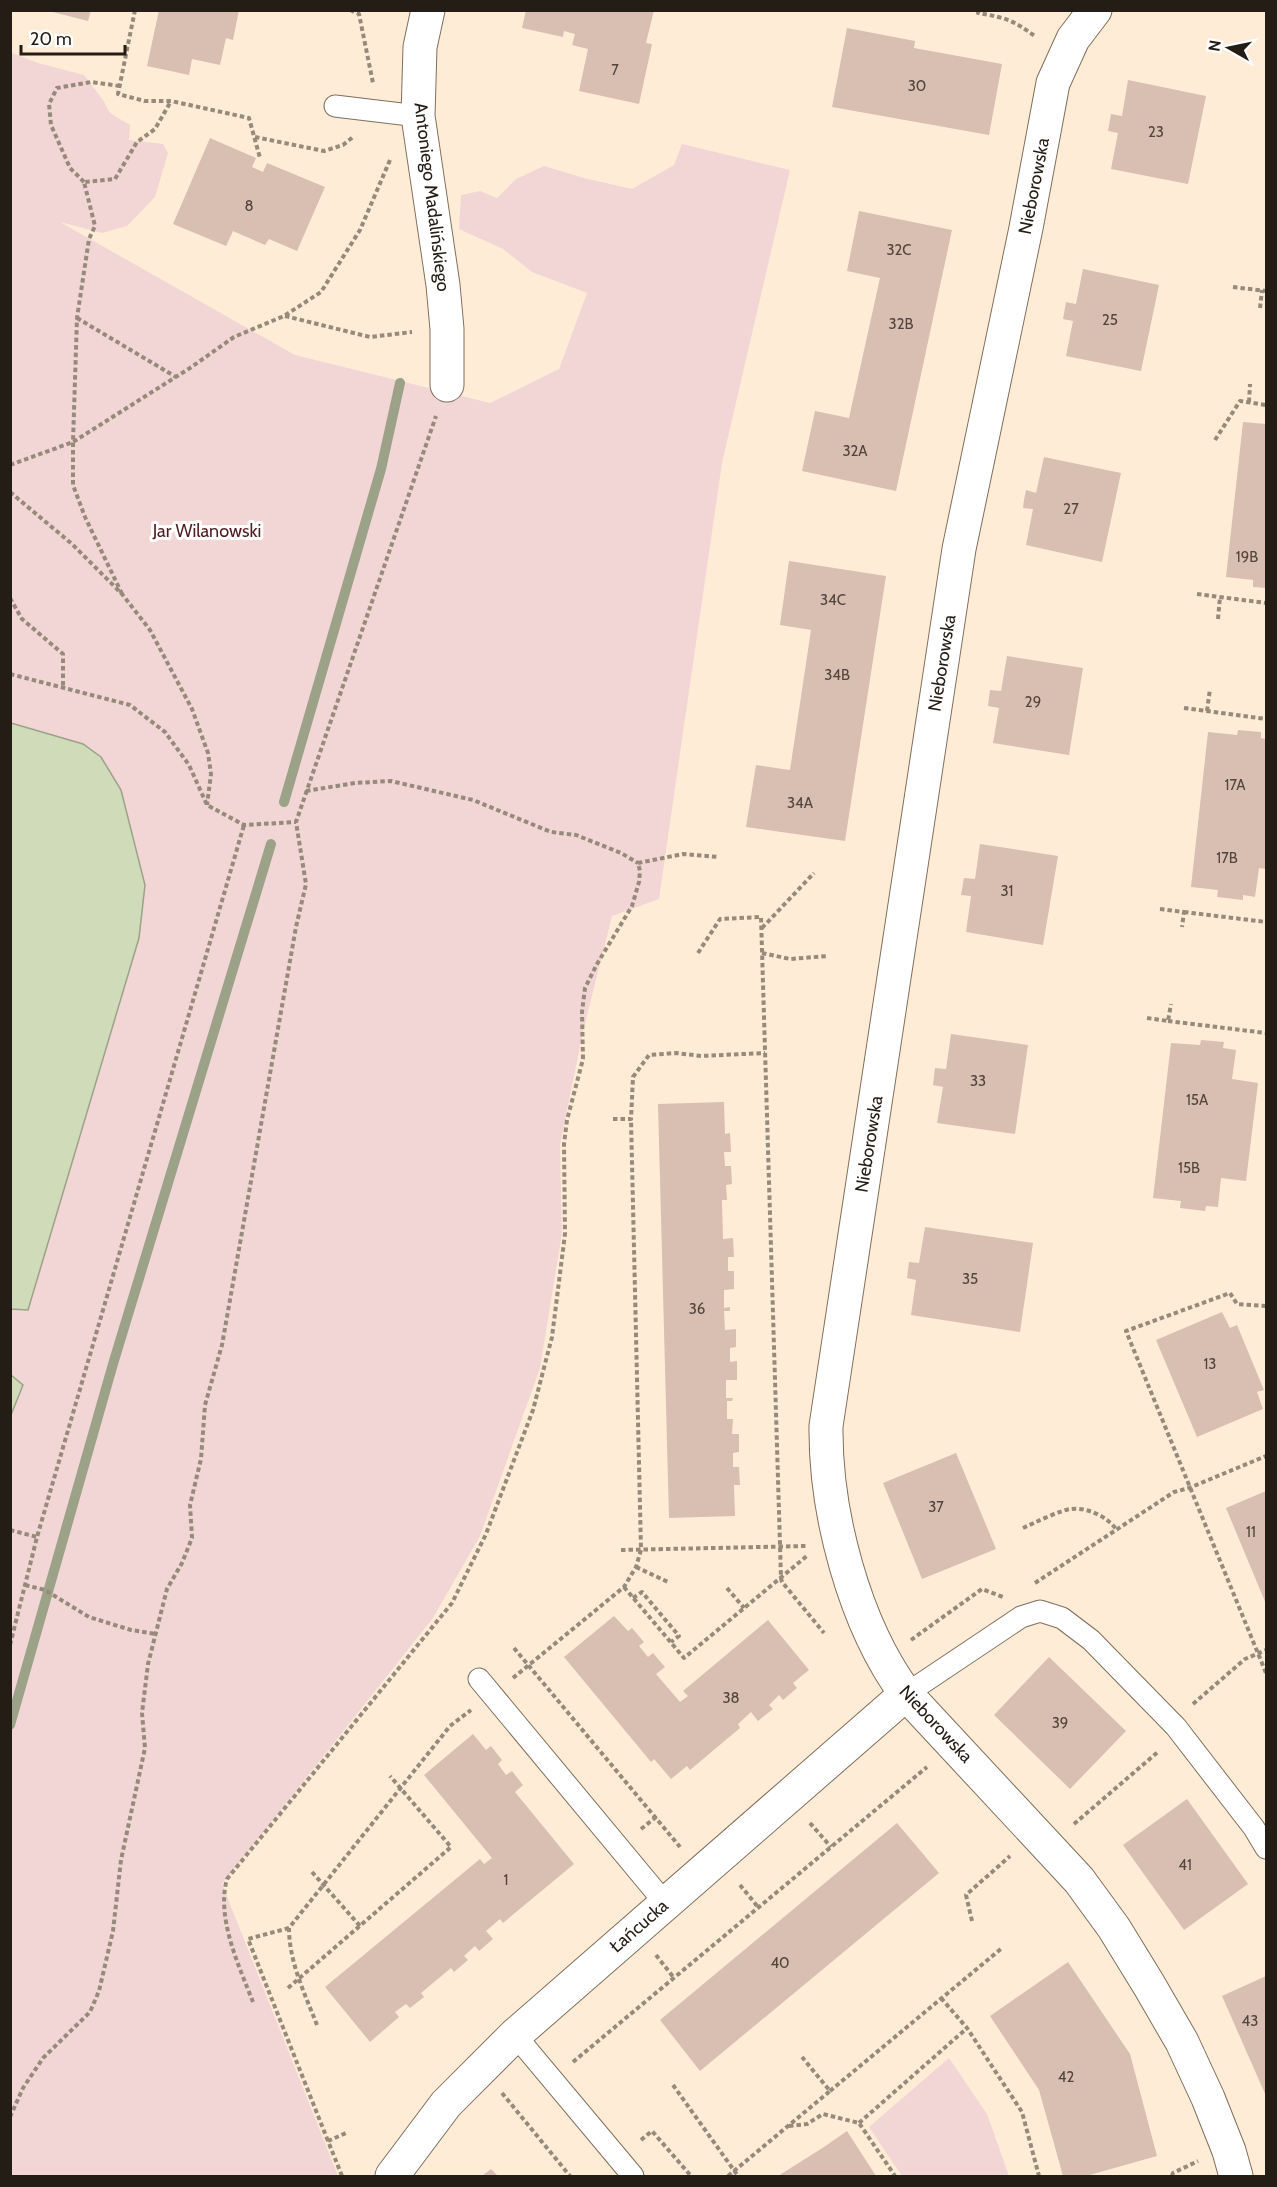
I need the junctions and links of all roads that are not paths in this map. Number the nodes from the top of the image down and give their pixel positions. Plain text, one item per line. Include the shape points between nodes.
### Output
1 (428, 10) edge
2 (1095, 10) edge
3 (334, 106) dead end
4 (418, 116) junction
5 (447, 385) road end
6 (486, 1686) road end
7 (906, 1694) junction
8 (1266, 1848) edge
9 (665, 1903) junction
10 (515, 2035) junction
11 (392, 2176) edge
12 (633, 2176) edge
13 (1236, 2176) edge

1 - 4 street, Antoniego Madalińskiego via 420,47
2 - 7 street, Nieborowska via 1073,39 1053,83 959,549 826,1426 829,1543 884,1660
3 - 4 lane
4 - 5 street, Antoniego Madalińskiego via 443,285
6 - 9 lane
7 - 8 lane via 1021,1617 1040,1611 1062,1618 1090,1640 1176,1727
7 - 9 street, Łańcucka
7 - 13 street, Nieborowska via 1079,1880 1114,1928 1182,2042 1208,2098
9 - 10 street, Łańcucka
10 - 11 street, Łańcucka via 446,2104
10 - 12 lane

